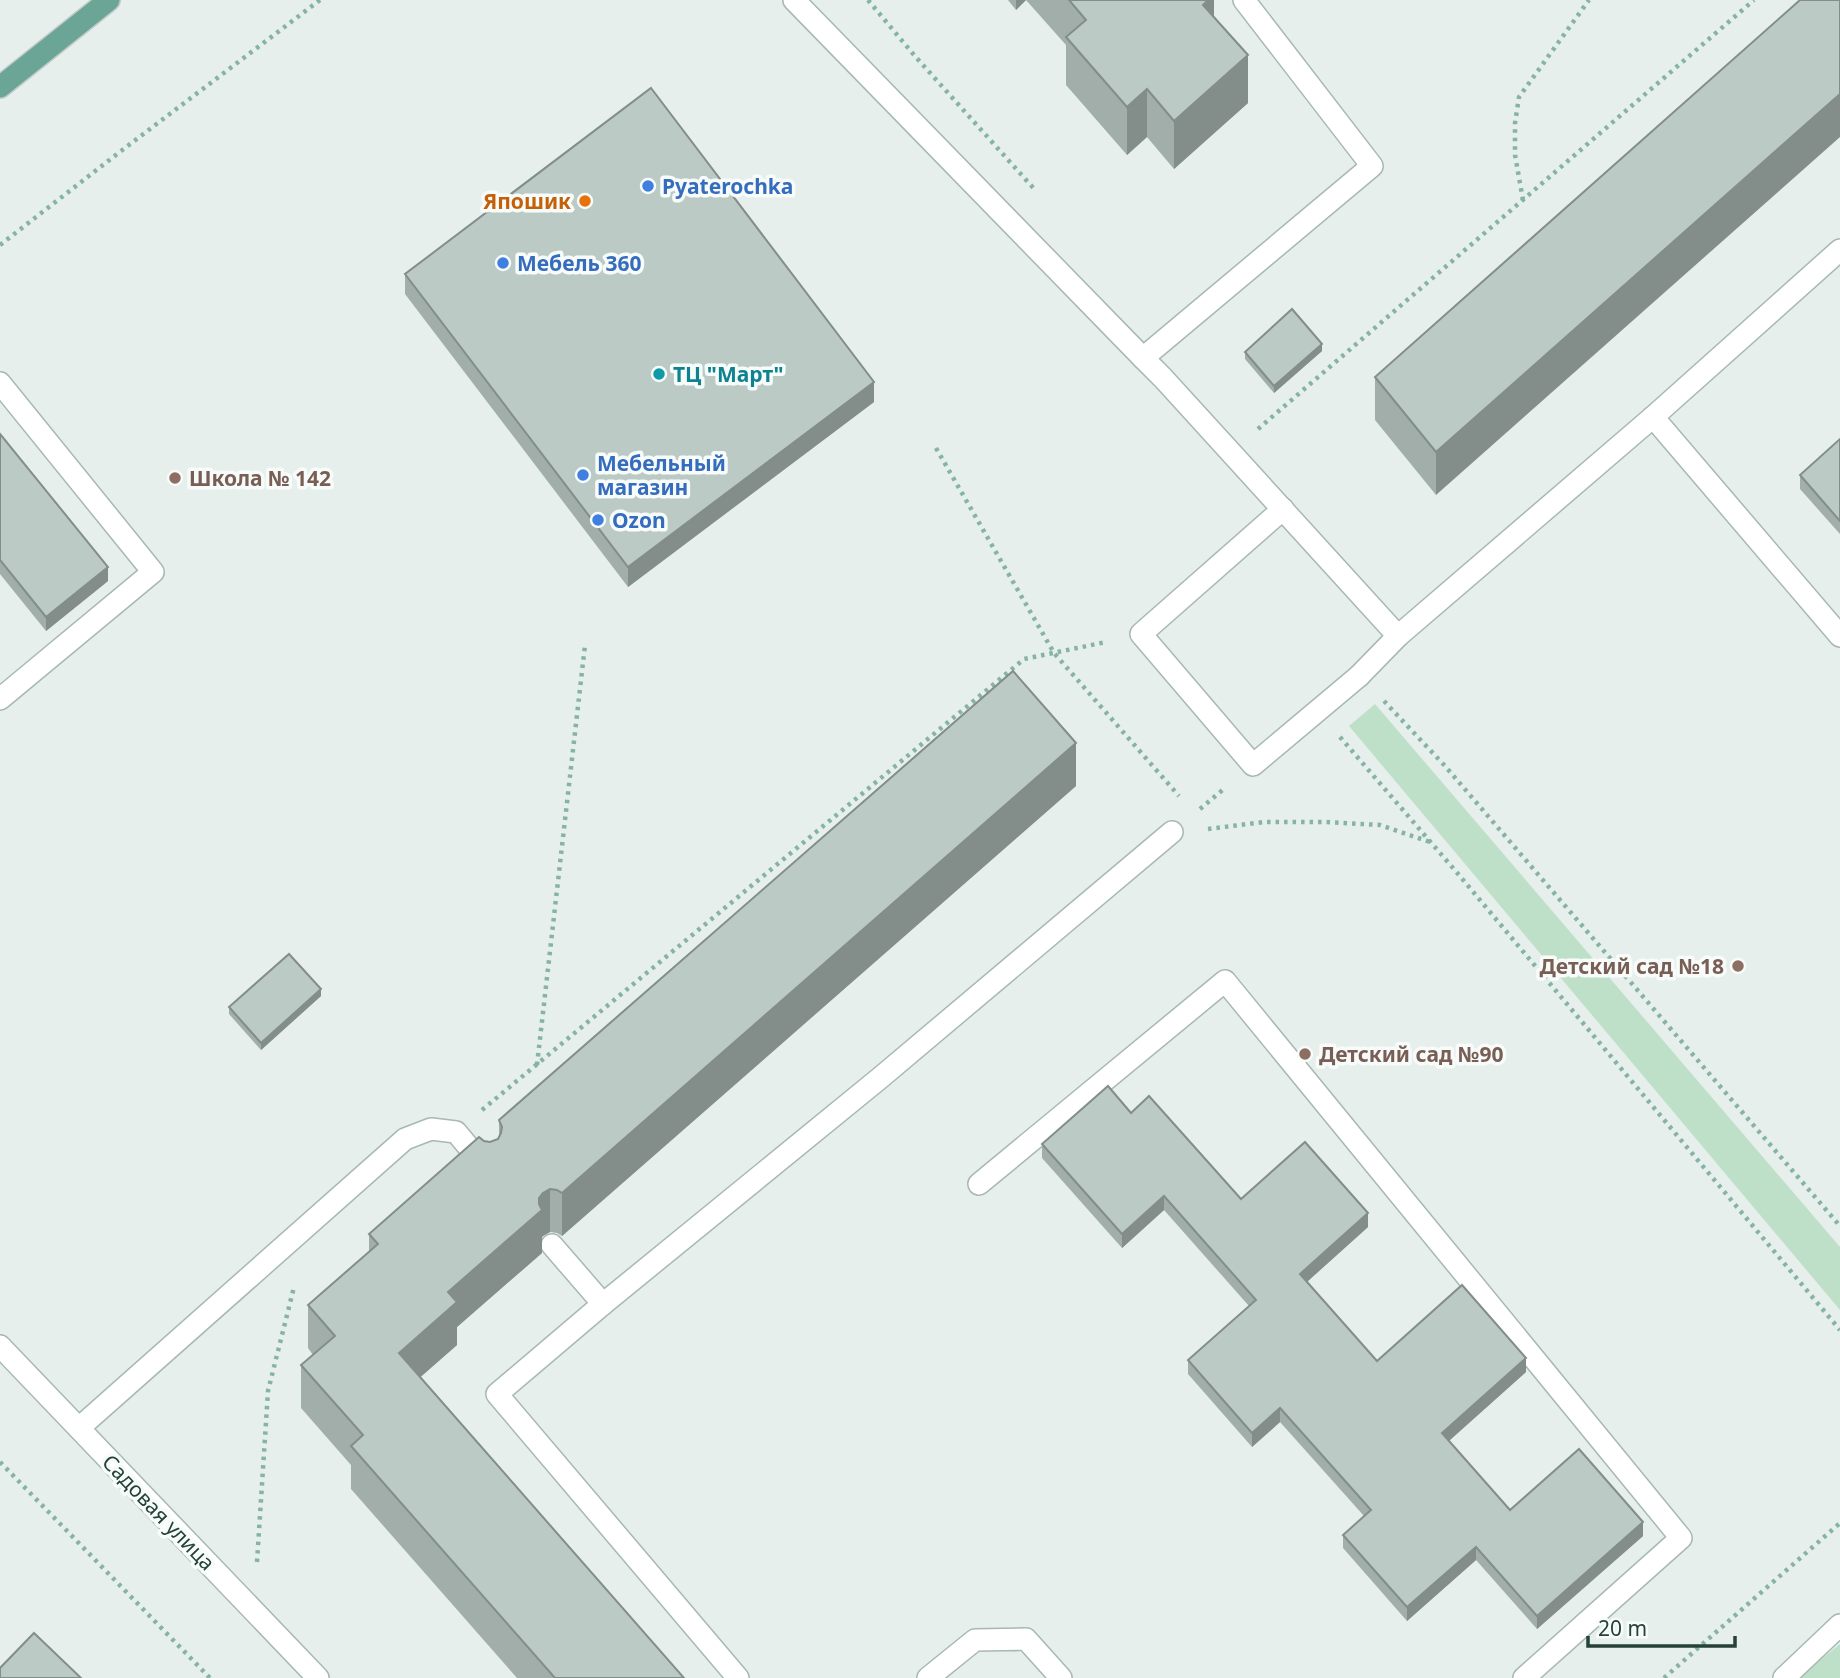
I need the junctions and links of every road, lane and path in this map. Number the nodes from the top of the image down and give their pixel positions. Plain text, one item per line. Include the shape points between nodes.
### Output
1 (109, 0) edge
2 (320, 0) edge
3 (794, 0) edge
4 (868, 0) edge
5 (1244, 0) edge
6 (1589, 0) edge
7 (1754, 0) edge
8 (0, 87) edge
9 (1041, 197) dead end
10 (1523, 200) junction
11 (0, 245) edge
12 (1840, 250) edge
13 (1143, 358) junction
14 (0, 383) edge
15 (1653, 417) junction
16 (936, 448) dead end
17 (1231, 453) junction
18 (1283, 509) junction
19 (1142, 634) junction
20 (1398, 636) junction
21 (1840, 636) edge
22 (585, 645) dead end
23 (1054, 653) junction
24 (1359, 676) junction
25 (0, 699) edge
26 (1317, 711) junction
27 (1253, 765) junction
28 (1194, 813) junction
29 (1172, 832) junction
30 (1431, 842) junction
31 (537, 1065) junction
32 (456, 1132) junction
33 (489, 1172) edge
34 (979, 1184) dead end
35 (1840, 1226) edge
36 (552, 1245) edge
37 (294, 1287) dead end
38 (603, 1304) junction
39 (1840, 1330) edge
40 (0, 1346) edge
41 (79, 1428) junction
42 (0, 1462) edge
43 (1840, 1523) edge
44 (254, 1612) junction
45 (1840, 1625) edge
46 (210, 1678) edge
47 (318, 1678) edge
48 (738, 1678) edge
49 (928, 1678) edge
50 (1061, 1678) edge
51 (1524, 1678) edge
52 (1664, 1678) edge
53 (1784, 1678) edge

1 - 8 main road
2 - 11 path
3 - 13 street
4 - 9 path
5 - 13 street via 1372,166
6 - 10 path via 1519,97 1515,155
7 - 10 path
10 - 17 path
12 - 15 street
13 - 17 street
14 - 25 street via 153,572
15 - 20 street
15 - 21 street
16 - 23 path
17 - 18 street
18 - 19 street
18 - 20 street
19 - 23 path
19 - 27 street
20 - 24 street
22 - 31 path
23 - 28 path
23 - 31 path via 1024,659
24 - 26 street
24 - 35 path via 1445,766
26 - 27 street
26 - 30 path
27 - 28 path
28 - 29 path
29 - 30 path via 1264,822 1325,822 1380,825
29 - 38 street
30 - 39 path
31 - 32 path
32 - 33 street
32 - 41 street via 431,1129 405,1139
34 - 51 street via 1225,981 1681,1538
36 - 38 street
37 - 44 path via 268,1391
38 - 48 street via 497,1394
40 - 41 street, Садовая улица
41 - 44 street, Садовая улица
42 - 46 path
43 - 52 path
44 - 47 street, Садовая улица
45 - 53 street
49 - 50 street via 975,1640 1026,1639

